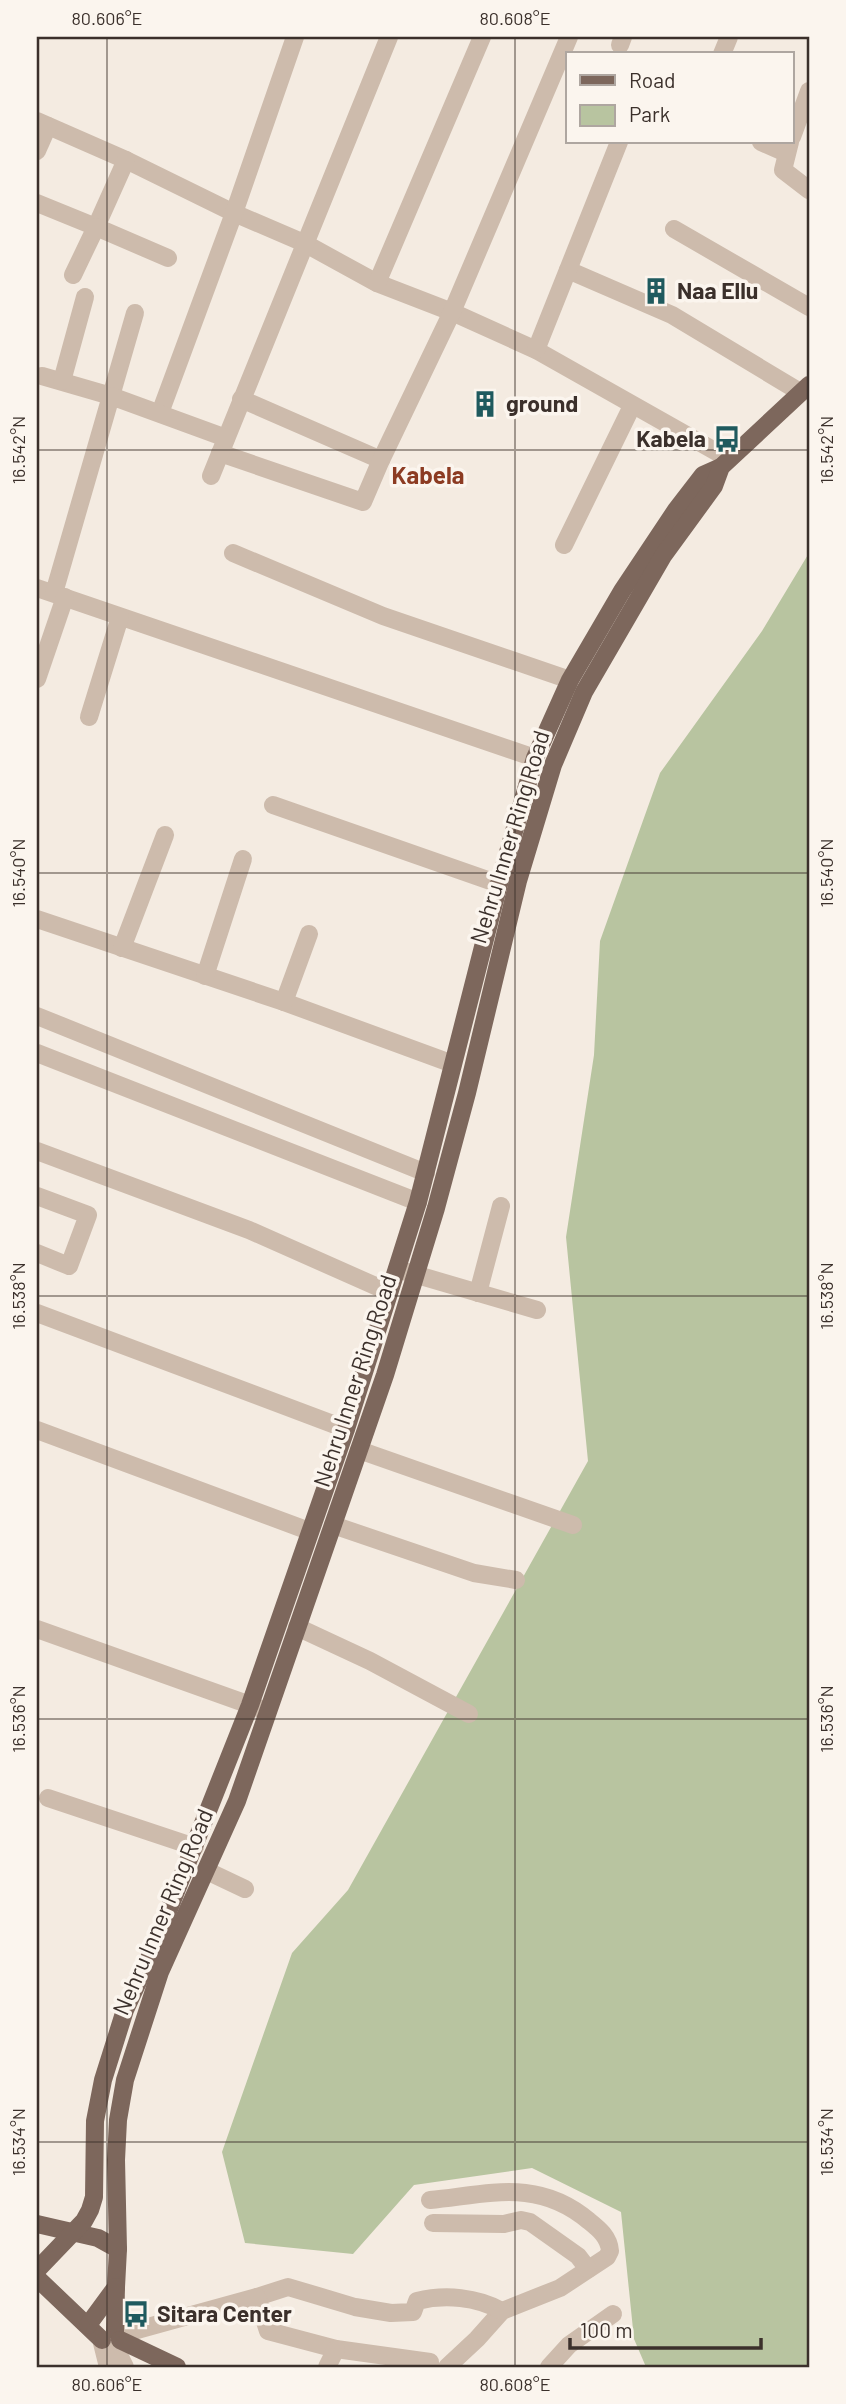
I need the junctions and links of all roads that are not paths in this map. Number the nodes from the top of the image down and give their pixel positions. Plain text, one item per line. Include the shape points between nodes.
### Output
1 (295, 37) edge
2 (389, 37) edge
3 (482, 37) edge
4 (569, 37) edge
5 (809, 91) edge
6 (42, 123) edge
7 (794, 131) edge
8 (618, 144) edge
9 (789, 144) edge
10 (37, 151) edge
11 (126, 160) junction
12 (809, 190) edge
13 (37, 203) edge
14 (234, 213) junction
15 (96, 227) junction
16 (674, 229) dead end
17 (304, 243) junction
18 (168, 258) dead end
19 (568, 270) junction
20 (73, 275) dead end
21 (377, 283) junction
22 (85, 297) dead end
23 (809, 307) edge
24 (452, 312) junction
25 (135, 313) dead end
26 (536, 350) junction
27 (42, 376) dead end
28 (62, 381) junction
29 (804, 388) edge
30 (111, 396) junction
31 (241, 399) junction
32 (632, 406) junction
33 (160, 413) junction
34 (223, 445) junction
35 (381, 460) junction
36 (725, 463) junction
37 (211, 476) dead end
38 (564, 545) dead end
39 (233, 553) dead end
40 (52, 593) edge
41 (121, 617) junction
42 (37, 679) edge
43 (570, 680) junction
44 (89, 717) dead end
45 (536, 758) junction
46 (273, 805) dead end
47 (165, 835) dead end
48 (243, 859) dead end
49 (499, 884) junction
50 (37, 919) edge
51 (309, 934) dead end
52 (122, 948) junction
53 (205, 976) junction
54 (284, 1002) junction
55 (37, 1016) edge
56 (37, 1054) edge
57 (453, 1064) junction
58 (37, 1151) edge
59 (426, 1173) junction
60 (37, 1196) edge
61 (418, 1202) junction
62 (501, 1206) dead end
63 (37, 1254) edge
64 (397, 1269) junction
65 (416, 1275) junction
66 (389, 1292) junction
67 (478, 1293) junction
68 (537, 1310) dead end
69 (37, 1313) edge
70 (346, 1429) junction
71 (37, 1430) edge
72 (359, 1450) junction
73 (334, 1525) junction
74 (573, 1525) dead end
75 (309, 1531) junction
76 (516, 1580) dead end
77 (297, 1627) junction
78 (37, 1629) edge
79 (250, 1705) junction
80 (268, 1712) junction
81 (469, 1714) dead end
82 (48, 1798) dead end
83 (195, 1847) junction
84 (207, 1871) junction
85 (245, 1889) dead end
86 (430, 2200) dead end
87 (433, 2223) dead end
88 (37, 2224) edge
89 (73, 2232) junction
90 (118, 2249) junction
91 (588, 2269) junction
92 (37, 2270) edge
93 (37, 2278) edge
94 (116, 2287) junction
95 (257, 2297) junction
96 (502, 2311) junction
97 (613, 2314) dead end
98 (88, 2325) junction
99 (112, 2339) junction
100 (336, 2349) junction
101 (108, 2367) edge
102 (125, 2367) edge
103 (155, 2367) edge
104 (177, 2367) edge
105 (327, 2367) edge
106 (430, 2367) edge
107 (447, 2367) edge
108 (550, 2367) edge

1 - 14 street
2 - 17 street
3 - 21 street
4 - 24 street
5 - 7 street
6 - 10 street
6 - 11 street
8 - 19 street
9 - 12 street via 783,170
11 - 14 street
11 - 15 street
13 - 15 street
14 - 17 street
14 - 33 street
15 - 18 street
15 - 20 street
16 - 23 street
17 - 21 street
17 - 31 street
19 - 26 street
19 - 29 street via 672,315
21 - 24 street
22 - 28 street
24 - 26 street
24 - 35 street
25 - 30 street
26 - 32 street
27 - 28 street
28 - 30 street
29 - 36 main road, Nehru Inner Ring Road
30 - 33 street
30 - 40 street
31 - 34 street
31 - 35 street
32 - 36 street
32 - 38 street
33 - 34 street
34 - 35 street via 363,502
34 - 37 street
36 - 43 main road, Nehru Inner Ring Road via 703,475 676,510
36 - 65 main road, Nehru Inner Ring Road via 601,661 553,765 518,881 467,1093
39 - 43 street via 383,616
40 - 41 street
40 - 42 street
41 - 44 street
41 - 45 street
43 - 45 main road, Nehru Inner Ring Road
45 - 49 main road, Nehru Inner Ring Road
46 - 49 street
47 - 52 street
48 - 53 street
49 - 57 main road, Nehru Inner Ring Road
50 - 52 street
51 - 54 street
52 - 53 street
53 - 54 street
54 - 57 street
55 - 59 street
56 - 61 street
57 - 59 main road, Nehru Inner Ring Road
58 - 66 street via 249,1230
59 - 61 main road, Nehru Inner Ring Road
60 - 63 street via 88,1215 69,1266
61 - 64 main road, Nehru Inner Ring Road
62 - 67 street
64 - 65 street
64 - 66 main road, Nehru Inner Ring Road
65 - 67 street
65 - 72 main road, Nehru Inner Ring Road
66 - 70 main road, Nehru Inner Ring Road
67 - 68 street
69 - 70 street
70 - 75 main road, Nehru Inner Ring Road
71 - 75 street
72 - 73 main road, Nehru Inner Ring Road
72 - 74 street
73 - 76 street via 474,1573
73 - 77 main road, Nehru Inner Ring Road
75 - 79 main road, Nehru Inner Ring Road
77 - 80 main road, Nehru Inner Ring Road
77 - 81 street
78 - 79 street
79 - 80 street
79 - 83 main road, Nehru Inner Ring Road
80 - 84 main road, Nehru Inner Ring Road
82 - 83 street
83 - 89 main road, Nehru Inner Ring Road via 125,2010 95,2121 94,2197
84 - 85 street
84 - 90 main road, Nehru Inner Ring Road via 160,1972 125,2080 116,2160
86 - 91 street via 516,2191 555,2199 596,2226 610,2245 607,2257
87 - 91 street via 530,2222 578,2256
88 - 89 main road
89 - 90 main road
89 - 92 main road, Nehru Inner Ring Road
90 - 94 main road, Nehru Inner Ring Road
91 - 96 street via 559,2288
93 - 98 main road
94 - 98 main road
94 - 99 main road, Nehru Inner Ring Road
95 - 96 street via 288,2287 391,2313 413,2312 417,2301 426,2299 475,2300
95 - 99 street
95 - 100 street via 268,2331
96 - 107 street
97 - 108 street via 569,2345
98 - 99 main road
99 - 101 street
99 - 102 street
99 - 103 main road
99 - 104 main road
100 - 105 street
100 - 106 street via 430,2362

